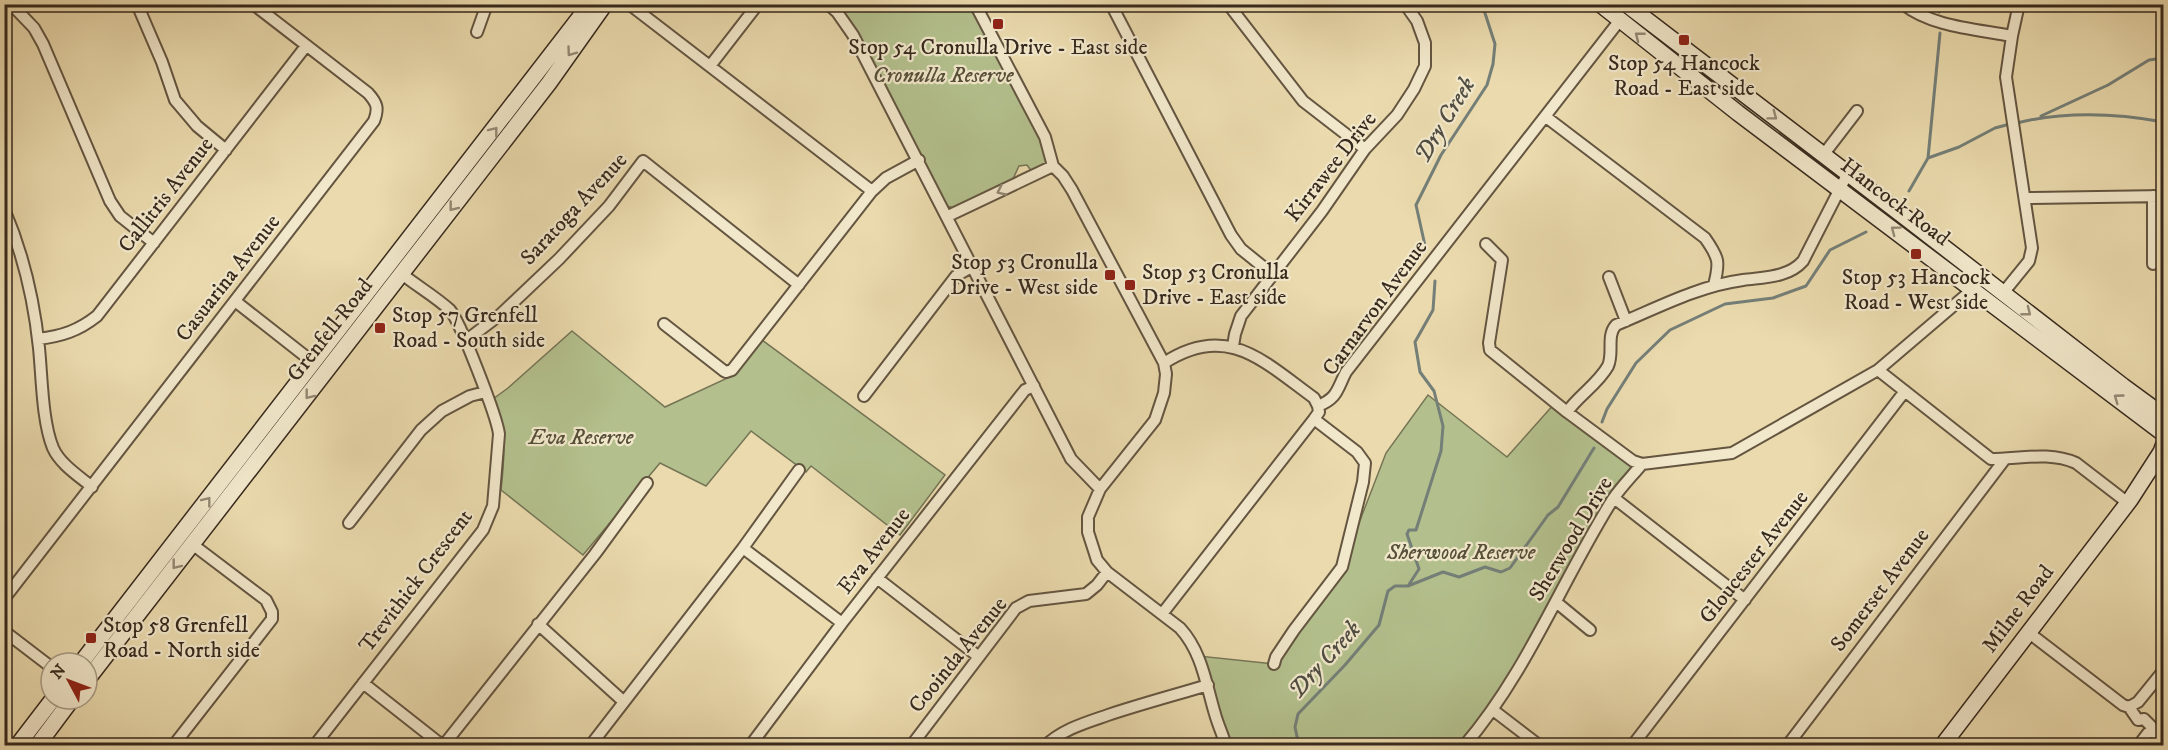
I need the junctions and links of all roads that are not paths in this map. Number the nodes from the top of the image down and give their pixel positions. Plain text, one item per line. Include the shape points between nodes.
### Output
1 (11, 4) edge
2 (136, 4) edge
3 (253, 4) edge
4 (487, 4) edge
5 (590, 4) edge
6 (605, 4) edge
7 (629, 4) edge
8 (758, 4) edge
9 (828, 4) edge
10 (975, 4) edge
11 (1112, 4) edge
12 (1228, 4) edge
13 (1406, 4) edge
14 (1600, 4) edge
15 (1904, 4) edge
16 (2019, 4) edge
17 (1628, 6) edge
18 (1620, 21) junction
19 (477, 32) dead end
20 (2012, 36) junction
21 (306, 46) junction
22 (710, 66) junction
23 (1857, 111) dead end
24 (1546, 117) junction
25 (1365, 149) junction
26 (226, 150) junction
27 (1824, 154) junction
28 (919, 160) junction
29 (1053, 166) junction
30 (1848, 173) junction
31 (1840, 188) junction
32 (872, 191) junction
33 (2158, 196) edge
34 (2026, 198) junction
35 (4, 209) edge
36 (948, 216) junction
37 (154, 243) junction
38 (1486, 244) dead end
39 (2153, 264) dead end
40 (973, 266) junction
41 (396, 269) junction
42 (1272, 274) junction
43 (1609, 277) dead end
44 (799, 285) junction
45 (1714, 285) junction
46 (1973, 289) junction
47 (2003, 293) junction
48 (235, 301) junction
49 (1626, 321) junction
50 (664, 324) dead end
51 (38, 339) junction
52 (464, 340) junction
53 (1233, 346) junction
54 (1164, 363) junction
55 (320, 368) junction
56 (1878, 370) junction
57 (1034, 386) junction
58 (1905, 391) junction
59 (485, 392) junction
60 (864, 396) dead end
61 (1318, 406) junction
62 (1567, 412) junction
63 (2163, 416) edge
64 (1314, 419) junction
65 (2163, 436) edge
66 (2163, 444) edge
67 (2005, 459) junction
68 (1642, 464) junction
69 (2163, 464) edge
70 (800, 470) dead end
71 (647, 483) dead end
72 (92, 487) junction
73 (1100, 489) junction
74 (1614, 498) junction
75 (2129, 501) junction
76 (349, 524) dead end
77 (187, 540) junction
78 (743, 548) junction
79 (1107, 572) junction
80 (877, 578) junction
81 (4, 599) edge
82 (1745, 600) junction
83 (1556, 602) junction
84 (1161, 614) junction
85 (842, 623) junction
86 (538, 624) junction
87 (1590, 630) dead end
88 (4, 631) edge
89 (2028, 632) junction
90 (91, 651) edge
91 (979, 657) junction
92 (39, 658) edge
93 (99, 663) edge
94 (1274, 664) dead end
95 (2163, 670) edge
96 (363, 683) junction
97 (1208, 685) junction
98 (623, 701) junction
99 (2129, 707) junction
100 (1493, 710) junction
101 (44, 711) edge
102 (63, 711) edge
103 (2152, 732) junction
104 (2163, 738) edge
105 (17, 746) edge
106 (37, 746) edge
107 (173, 746) edge
108 (314, 746) edge
109 (443, 746) edge
110 (590, 746) edge
111 (750, 746) edge
112 (911, 746) edge
113 (1045, 746) edge
114 (1227, 746) edge
115 (1464, 746) edge
116 (1540, 746) edge
117 (1632, 746) edge
118 (1787, 746) edge
119 (1942, 746) edge
120 (2138, 746) edge

1 - 37 street via 43,44 110,201 120,216
2 - 26 street via 175,100 197,126
3 - 21 street, Casuarina Avenue
4 - 19 street
41 -> 5 main road, Grenfell Road
6 -> 41 main road, Grenfell Road via 542,92
7 - 22 street
8 - 22 street
9 - 28 street via 853,34
10 - 29 street via 1045,137
11 - 42 street via 1231,235 1241,249
12 - 25 street via 1303,101
13 - 25 street, Kirrawee Drive via 1425,43 1425,66 1397,115
14 - 18 main road, Hancock Road
15 - 20 street via 1928,18
16 - 20 street
17 - 18 main road
17 -> 27 main road, Hancock Road
18 - 24 street, Carnarvon Avenue
31 -> 18 main road, Hancock Road
20 - 34 street via 2006,77
21 - 26 street, Callitris Avenue
21 - 48 street, Casuarina Avenue via 368,93 376,101 378,111 368,132
22 - 32 street
23 - 27 street
24 - 45 street via 1705,238 1719,266
24 - 61 street, Carnarvon Avenue via 1346,372 1334,398
25 - 42 street, Kirrawee Drive
26 - 37 street, Callitris Avenue
27 - 30 main road, Hancock Road
28 - 32 street via 886,178
28 - 36 street
29 -> 36 street
29 - 54 street via 1072,190
30 - 31 street
30 - 47 main road, Hancock Road
31 - 45 street via 1798,266 1780,275
46 -> 31 main road, Hancock Road
32 - 44 street
33 - 34 street
33 - 39 street
34 - 47 street via 2031,255
35 - 51 street via 25,267
36 - 40 street
37 - 51 street, Callitris Avenue via 97,316 62,336
38 - 62 street via 1503,260 1490,350
40 - 57 street
40 - 60 street via 956,276
41 - 52 street, Trevithick Crescent via 451,311
41 - 55 main road, Grenfell Road
42 - 53 street, Kirrawee Drive via 1241,316
43 - 49 street
44 - 50 street via 739,363 726,372
44 - 52 street, Saratoga Avenue via 643,161 609,206 559,260 501,314
45 - 49 street
46 - 56 street, Sherwood Drive
65 -> 46 main road, Hancock Road
47 -> 63 main road, Hancock Road
48 - 55 street
48 - 72 street, Casuarina Avenue
49 - 62 street via 1611,330 1609,363 1604,372
51 - 72 street via 47,425 54,449 62,462
52 - 59 street, Trevithick Crescent
53 - 54 street via 1206,346
53 - 61 street via 1271,367 1314,398
54 - 73 street via 1164,393 1155,420
55 - 77 main road, Grenfell Road
56 - 58 street
56 - 68 street, Sherwood Drive via 1732,453
57 - 73 street via 1071,459
57 - 80 street, Eva Avenue via 1025,390 988,435
58 - 67 street via 1991,459
58 - 82 street, Gloucester Avenue
59 - 76 street via 442,411 421,430
59 - 96 street, Trevithick Crescent via 499,434 491,515
61 - 64 street, Carnarvon Avenue
62 - 68 street
64 - 84 street, Carnarvon Avenue
64 - 94 street via 1358,452 1365,463 1363,482 1342,567 1294,630
66 - 75 main road, Milne Road
67 - 75 street via 2066,459
67 - 118 street, Somerset Avenue
68 - 74 street, Sherwood Drive
69 - 75 main road, Milne Road
70 - 78 street
71 - 86 street
72 - 81 street, Casuarina Avenue
73 - 79 street via 1088,517 1088,532 1097,560
74 - 82 street
74 - 83 street, Sherwood Drive
75 - 89 main road, Milne Road
77 - 90 main road, Grenfell Road
77 -> 93 main road, Grenfell Road
77 - 107 street via 266,600 272,619
78 - 85 street
78 - 98 street
79 - 84 street
79 - 91 street, Cooinda Avenue via 1086,594 1029,601 1016,608
80 - 85 street, Eva Avenue
80 - 91 street
82 - 117 street, Gloucester Avenue
83 - 87 street
83 - 100 street, Sherwood Drive
84 - 97 street via 1189,637
85 - 111 street, Eva Avenue
86 - 98 street
86 - 109 street
88 - 92 street
89 - 99 street
89 - 119 main road, Milne Road
91 - 112 street, Cooinda Avenue
95 - 99 street via 2138,702
96 - 108 street, Trevithick Crescent
96 - 109 street
97 - 113 street via 1074,727
97 - 114 street
98 - 110 street
99 - 103 street via 2138,720 2144,719 2151,726
100 - 115 street, Sherwood Drive
100 - 116 street
101 - 105 main road
102 - 106 main road
103 - 104 street
103 - 120 street

